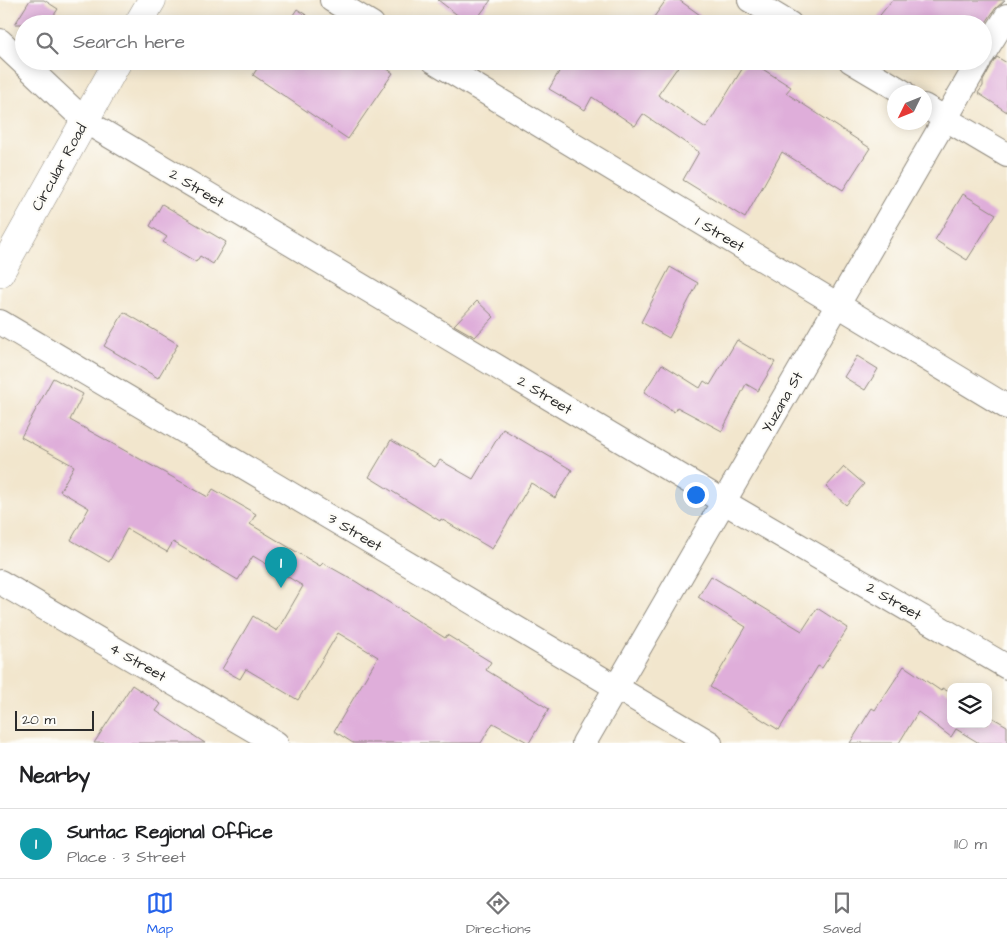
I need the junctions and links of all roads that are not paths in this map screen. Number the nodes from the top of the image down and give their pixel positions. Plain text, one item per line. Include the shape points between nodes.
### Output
1 (152, 0) edge
2 (332, 0) edge
3 (750, 0) edge
4 (143, 15) edge
5 (357, 15) edge
6 (775, 15) edge
7 (1007, 16) edge
8 (992, 40) edge
9 (0, 41) edge
10 (15, 55) edge
11 (31, 70) edge
12 (113, 70) edge
13 (449, 70) edge
14 (866, 70) edge
15 (974, 70) edge
16 (891, 85) edge
17 (932, 110) edge
18 (946, 118) junction
19 (85, 121) junction
20 (1007, 155) edge
21 (0, 273) edge
22 (838, 305) junction
23 (0, 322) edge
24 (1007, 407) edge
25 (724, 502) junction
26 (0, 582) edge
27 (1007, 668) edge
28 (616, 687) junction
29 (276, 743) edge
30 (584, 743) edge
31 (710, 743) edge

1 - 4 main road
2 - 5 street
3 - 6 street
7 - 8 street
9 - 10 street
11 - 19 street
12 - 19 main road, Circular Road
13 - 22 street, 1 Street
14 - 16 street
15 - 18 street, Yuzana St
17 - 18 street
18 - 20 street
18 - 22 street, Yuzana St
19 - 21 main road, Circular Road
19 - 25 street, 2 Street
22 - 24 street, 1 Street
22 - 25 street, Yuzana St
23 - 28 street, 3 Street
25 - 27 street, 2 Street
25 - 28 street, Yuzana St
26 - 29 street, 4 Street
28 - 30 street, Yuzana St
28 - 31 street, 3 Street

